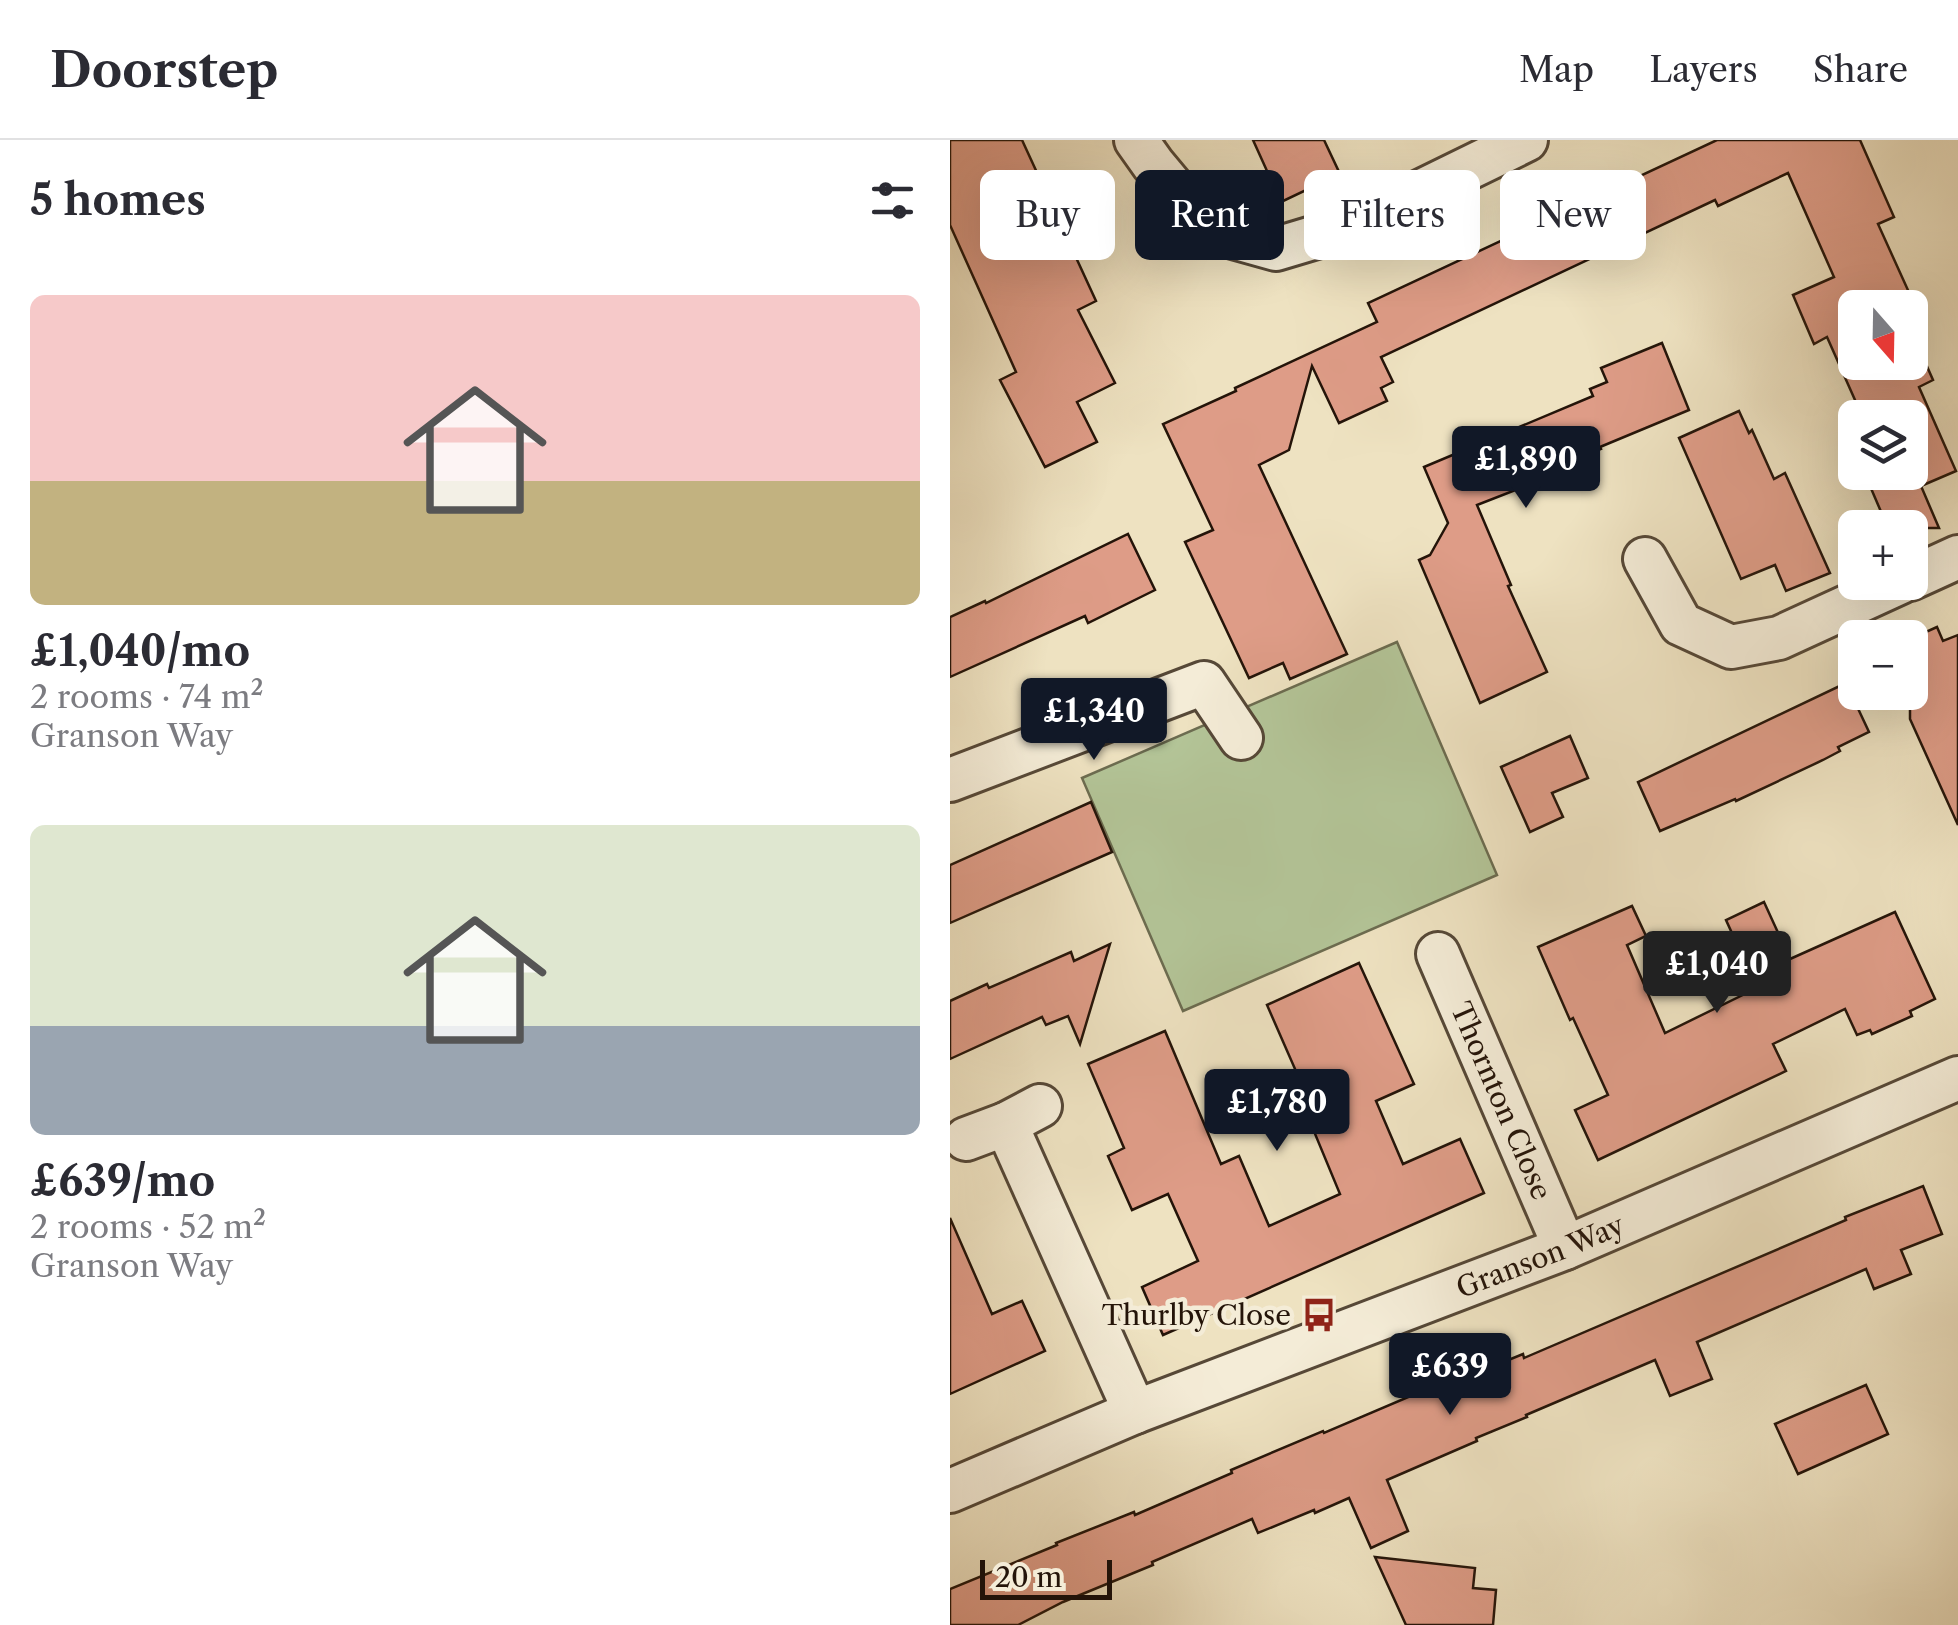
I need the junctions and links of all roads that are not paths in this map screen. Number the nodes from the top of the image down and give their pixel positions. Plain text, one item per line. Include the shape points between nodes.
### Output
1 (1136, 140) edge
2 (1526, 140) edge
3 (1958, 557) edge
4 (1645, 559) dead end
5 (1928, 570) edge
6 (1861, 600) edge
7 (1241, 738) dead end
8 (950, 780) edge
9 (1438, 954) dead end
10 (1958, 1078) edge
11 (966, 1139) dead end
12 (1565, 1248) junction
13 (1135, 1412) junction
14 (950, 1491) edge

1 - 2 street via 1208,230 1276,249 1346,228
3 - 5 street
4 - 6 street via 1681,624 1731,647 1778,638
7 - 8 street via 1204,683
9 - 12 street, Thornton Close
10 - 12 street, Granson Way
11 - 13 street via 1023,1115
12 - 13 street, Granson Way
13 - 14 street, Granson Way

